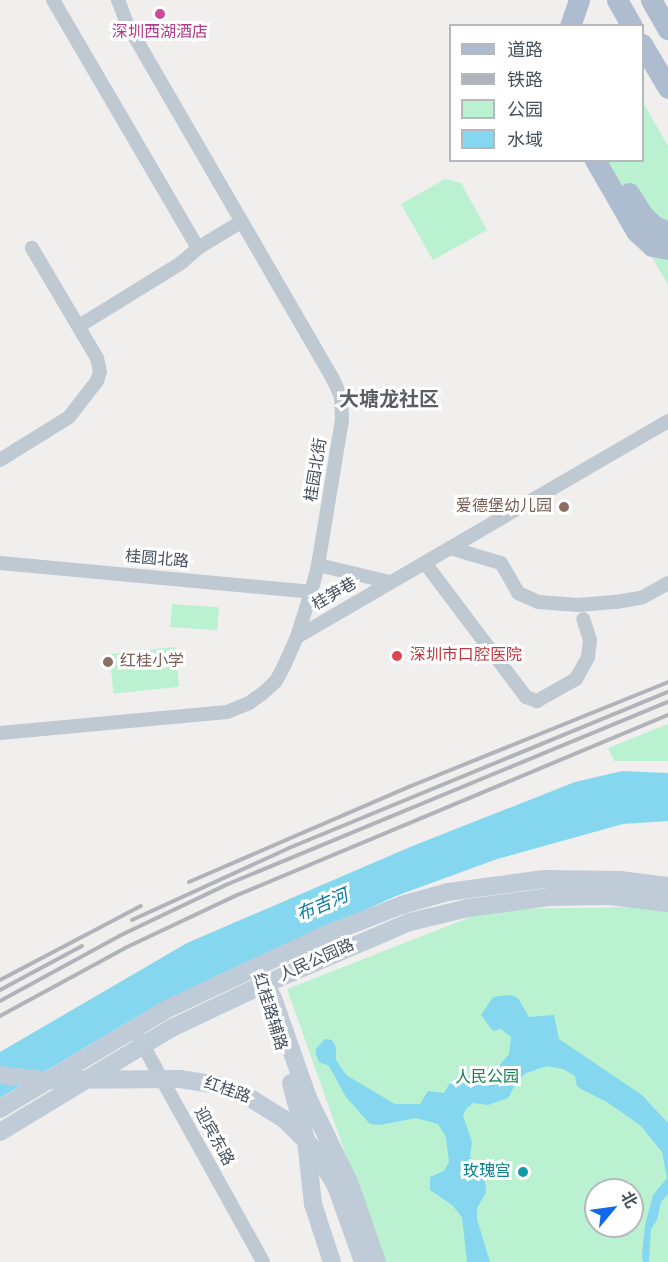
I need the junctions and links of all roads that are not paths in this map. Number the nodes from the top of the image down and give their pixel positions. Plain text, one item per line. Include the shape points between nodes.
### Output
1 (53, 0) edge
2 (118, 0) edge
3 (579, 0) edge
4 (617, 0) edge
5 (651, 0) edge
6 (571, 24) edge
7 (631, 24) edge
8 (668, 29) edge
9 (644, 47) edge
10 (644, 59) edge
11 (664, 80) edge
12 (596, 162) edge
13 (612, 162) edge
14 (241, 222) junction
15 (668, 232) edge
16 (32, 248) dead end
17 (198, 248) junction
18 (668, 249) edge
19 (79, 326) junction
20 (668, 421) edge
21 (0, 460) edge
22 (450, 548) junction
23 (0, 563) edge
24 (425, 563) junction
25 (318, 565) junction
26 (390, 582) junction
27 (668, 583) edge
28 (311, 592) junction
29 (583, 619) dead end
30 (297, 637) junction
31 (0, 733) edge
32 (668, 886) edge
33 (668, 903) edge
34 (255, 967) junction
35 (262, 985) junction
36 (133, 1028) junction
37 (142, 1045) junction
38 (0, 1075) edge
39 (0, 1086) edge
40 (0, 1109) edge
41 (0, 1132) edge
42 (263, 1262) edge
43 (332, 1262) edge
44 (352, 1262) edge
45 (363, 1262) edge
46 (377, 1262) edge

1 - 17 street
2 - 14 street, 桂园北街 via 128,26
3 - 6 main road
4 - 7 main road
5 - 8 main road
9 - 11 main road
10 - 11 main road
12 - 18 main road via 643,240
13 - 15 main road via 642,214 654,226
14 - 17 street
14 - 25 street, 桂园北街 via 341,398 342,420
16 - 19 street
17 - 19 street via 181,263
19 - 21 street via 97,358 97,381 69,417
20 - 22 street, 桂笋巷
22 - 24 street, 桂笋巷
22 - 27 street via 501,563 518,593 538,602 616,602 644,597
23 - 28 street, 桂圆北路
24 - 26 street, 桂笋巷
24 - 29 street via 525,698 537,701 576,679 588,657 590,640
25 - 26 street
25 - 28 street, 桂园北街
26 - 30 street, 桂笋巷
28 - 30 street, 桂园北街
30 - 31 street, 桂园北街 via 276,681 236,709
32 - 34 main road, 人民公园路 via 620,880 544,879 448,892 380,913
33 - 35 main road, 人民公园路 via 579,896 445,912 358,942
34 - 35 main road, 红桂路辅路
34 - 36 main road, 人民公园路
35 - 37 main road, 人民公园路
35 - 43 main road, 红桂路辅路 via 306,1140 314,1204
35 - 46 main road, 红桂路辅路 via 308,1098 349,1182
36 - 37 street, 迎宾东路
36 - 40 main road, 人民公园路
37 - 41 main road, 人民公园路
37 - 42 street, 迎宾东路
38 - 45 main road, 红桂路, bridge via 42,1080 180,1079 218,1085 250,1098 284,1119 314,1149 336,1186
39 - 44 main road, 红桂路 via 52,1092 182,1090 241,1107 282,1132 313,1168 330,1200

